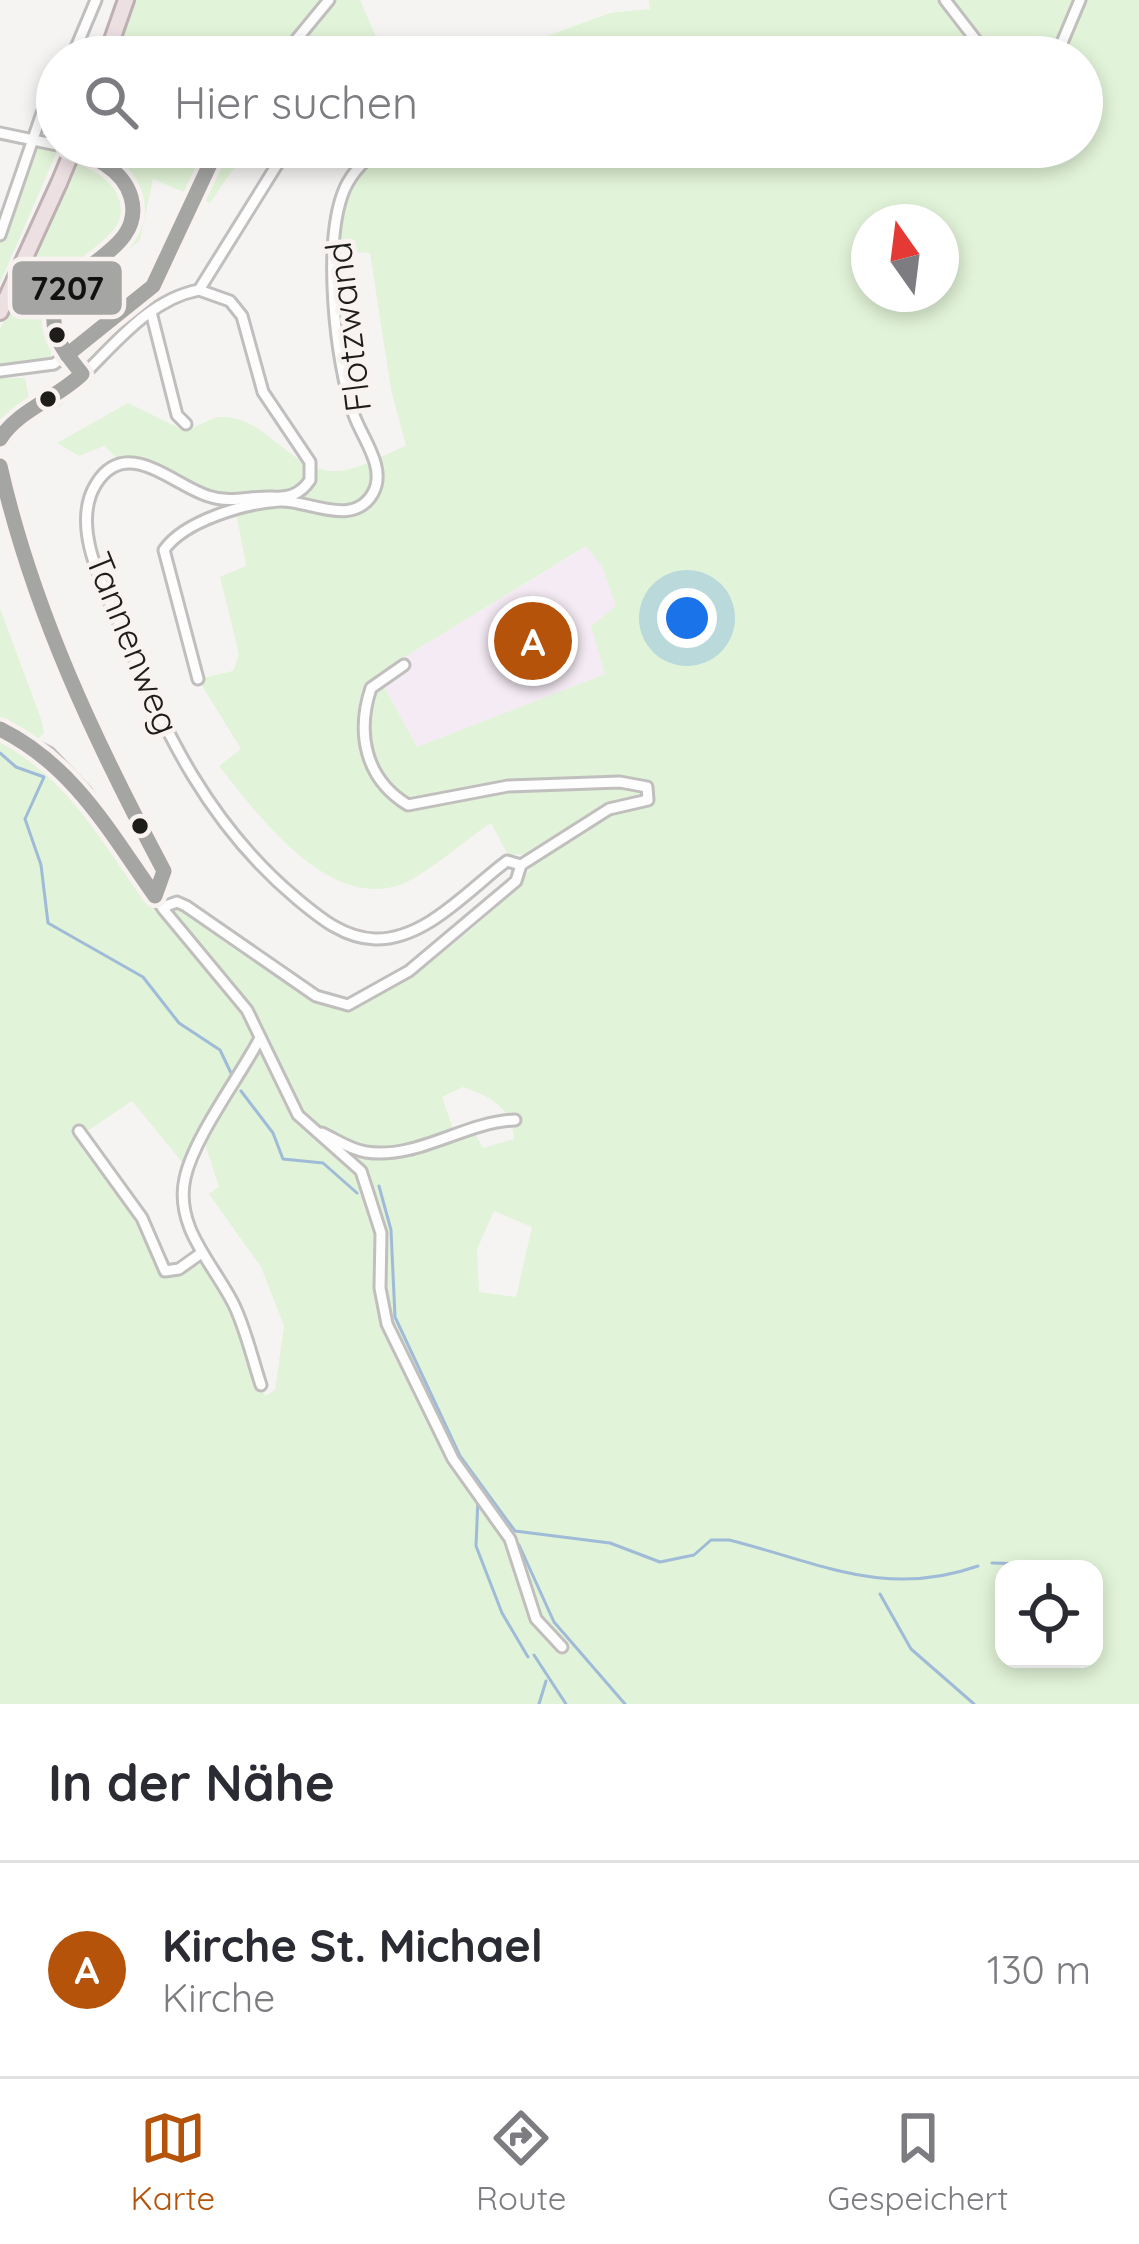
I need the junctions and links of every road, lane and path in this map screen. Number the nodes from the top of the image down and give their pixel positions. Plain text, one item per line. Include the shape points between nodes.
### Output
1 (96, 0) edge
2 (126, 0) edge
3 (329, 0) edge
4 (945, 0) edge
5 (1080, 0) edge
6 (81, 36) edge
7 (113, 36) edge
8 (299, 36) edge
9 (973, 36) edge
10 (1065, 36) edge
11 (0, 133) edge
12 (36, 133) edge
13 (33, 139) junction
14 (36, 140) edge
15 (64, 168) edge
16 (114, 168) edge
17 (208, 168) edge
18 (275, 168) edge
19 (361, 168) edge
20 (0, 236) edge
21 (199, 290) junction
22 (0, 312) edge
23 (152, 312) junction
24 (67, 355) junction
25 (0, 371) edge
26 (82, 374) junction
27 (186, 424) dead end
28 (0, 439) edge
29 (0, 466) edge
30 (283, 500) junction
31 (404, 665) dead end
32 (199, 679) dead end
33 (0, 729) edge
34 (521, 865) junction
35 (154, 896) junction
36 (163, 907) junction
37 (260, 1038) junction
38 (515, 1120) dead end
39 (311, 1129) junction
40 (79, 1131) dead end
41 (200, 1254) junction
42 (261, 1384) dead end
43 (562, 1647) dead end

1 - 6 street
2 - 7 highway
3 - 8 street
4 - 9 street
5 - 10 street
11 - 13 street
12 - 13 street
13 - 14 street
13 - 20 street
15 - 22 highway, bridge
16 - 24 street via 132,209 109,253 57,301 55,325
17 - 24 street via 153,286
18 - 21 street
19 - 30 street, Flotzwand via 347,184 333,251 348,391 377,479 358,506 317,512
21 - 23 street
21 - 30 street via 230,301 242,316 263,392 310,462 310,481
23 - 26 street
23 - 27 street
24 - 25 street via 44,369
24 - 26 street
26 - 28 street via 57,398 11,421
29 - 35 street via 33,595 164,871
30 - 32 street via 196,526 164,550
30 - 34 street, Tannenweg via 206,496 140,462 108,471 91,494 101,583 161,721 209,806 287,890 357,937 407,934 507,862
31 - 34 street via 371,688 361,731 386,788 408,805 508,786 640,783 651,793 609,809
33 - 35 street via 41,748 72,776
34 - 36 street via 516,881 409,971 348,1005 316,996 186,906
35 - 36 street
36 - 37 street via 227,983
37 - 39 street
37 - 41 street via 185,1174 185,1216
38 - 39 street via 370,1153
39 - 43 street via 361,1171 381,1233 387,1324 453,1460 510,1539 536,1619
40 - 41 street via 142,1218 158,1266 179,1269
41 - 42 street via 236,1310

